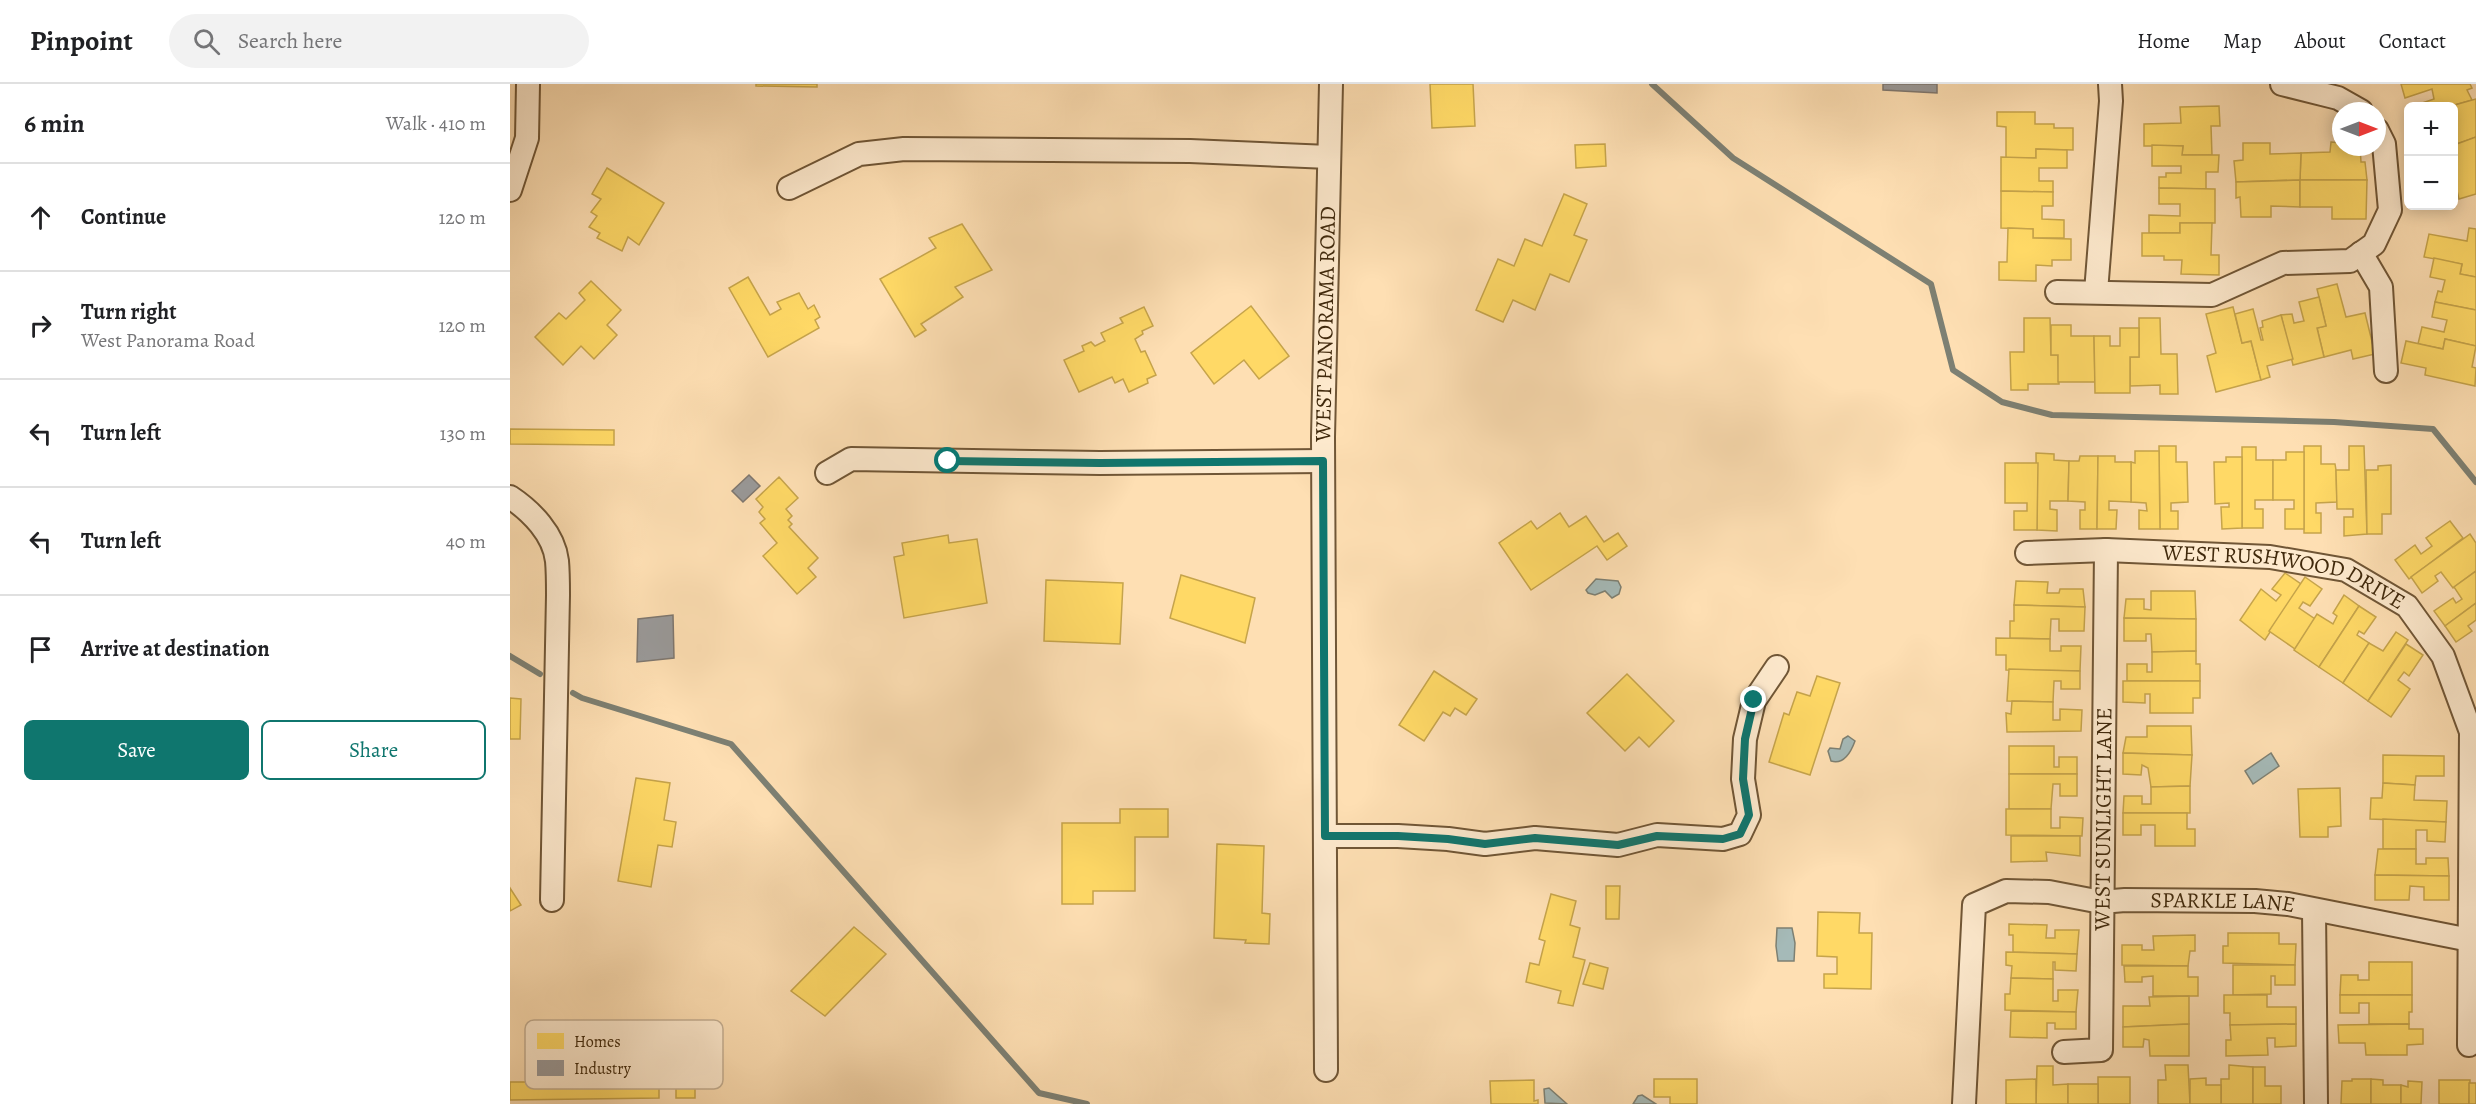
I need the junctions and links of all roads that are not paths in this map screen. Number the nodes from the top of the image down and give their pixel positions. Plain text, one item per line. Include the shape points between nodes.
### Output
1 (528, 84) edge
2 (1331, 84) edge
3 (2110, 84) edge
4 (2282, 84) edge
5 (2344, 102) edge
6 (2385, 156) edge
7 (1329, 157) junction
8 (789, 188) dead end
9 (510, 190) edge
10 (2361, 253) junction
11 (2057, 292) dead end
12 (2097, 292) junction
13 (2386, 371) dead end
14 (1323, 461) junction
15 (827, 473) dead end
16 (510, 497) edge
17 (2106, 550) junction
18 (2027, 553) dead end
19 (1777, 667) dead end
20 (1325, 836) junction
21 (552, 900) dead end
22 (2101, 902) junction
23 (2314, 910) junction
24 (2470, 940) junction
25 (2469, 1045) dead end
26 (2064, 1052) dead end
27 (1326, 1070) dead end
28 (1964, 1104) edge
29 (2316, 1104) edge

1 - 9 street via 527,138
2 - 7 street, WEST PANORAMA ROAD
3 - 12 street
4 - 5 street
6 - 10 street via 2390,210 2374,244
7 - 8 street via 1190,151 904,149 859,154
7 - 14 street, WEST PANORAMA ROAD
10 - 12 street via 2350,261 2283,263 2212,295
10 - 13 street via 2381,287
11 - 12 street
14 - 15 street via 851,459
14 - 20 street, WEST PANORAMA ROAD
16 - 21 street via 530,511 557,558
17 - 18 street, WEST RUSHWOOD DRIVE
17 - 22 street, WEST SUNLIGHT LANE
17 - 24 street, WEST RUSHWOOD DRIVE via 2270,557 2346,570 2407,606 2443,656 2471,732
19 - 20 street via 1754,700 1745,739 1743,779 1749,815 1740,834 1723,839 1657,836 1618,845 1535,838 1485,844 1398,836
20 - 27 street, WEST PANORAMA ROAD
22 - 23 street, SPARKLE LANE via 2255,901
22 - 26 street, WEST SUNLIGHT LANE via 2101,1050
22 - 28 street, SPARKLE LANE via 2049,892 2006,891 1974,905
23 - 24 street, SPARKLE LANE
23 - 29 street
24 - 25 street, WEST RUSHWOOD DRIVE

